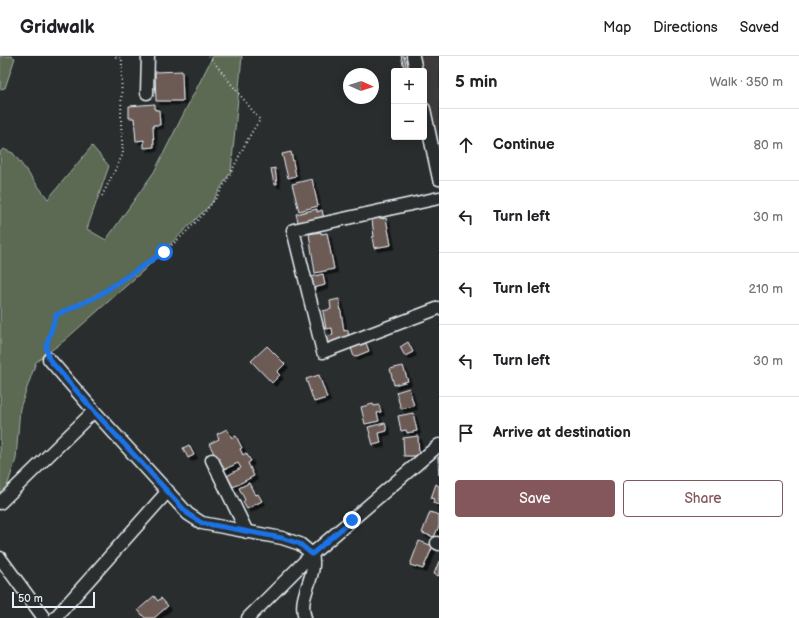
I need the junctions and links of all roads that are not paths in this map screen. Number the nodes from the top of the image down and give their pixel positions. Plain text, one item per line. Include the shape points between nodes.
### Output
1 (148, 56) edge
2 (413, 56) edge
3 (415, 68) edge
4 (147, 93) dead end
5 (427, 123) edge
6 (439, 179) edge
7 (439, 198) edge
8 (439, 308) edge
9 (49, 359) road end
10 (94, 411) junction
11 (439, 445) edge
12 (212, 460) dead end
13 (168, 491) junction
14 (0, 504) edge
15 (247, 532) junction
16 (312, 554) junction
17 (0, 558) edge
18 (44, 618) edge
19 (55, 618) edge
20 (248, 618) edge
21 (305, 618) edge

1 - 4 street
2 - 3 street
5 - 6 street
7 - 8 street via 293,230 323,352
9 - 10 street
10 - 13 street
10 - 14 street
11 - 16 street
12 - 15 street
13 - 15 street via 188,514 202,523
13 - 19 street
15 - 16 street via 300,544
16 - 20 street
16 - 21 street via 314,570 303,600
17 - 18 street

